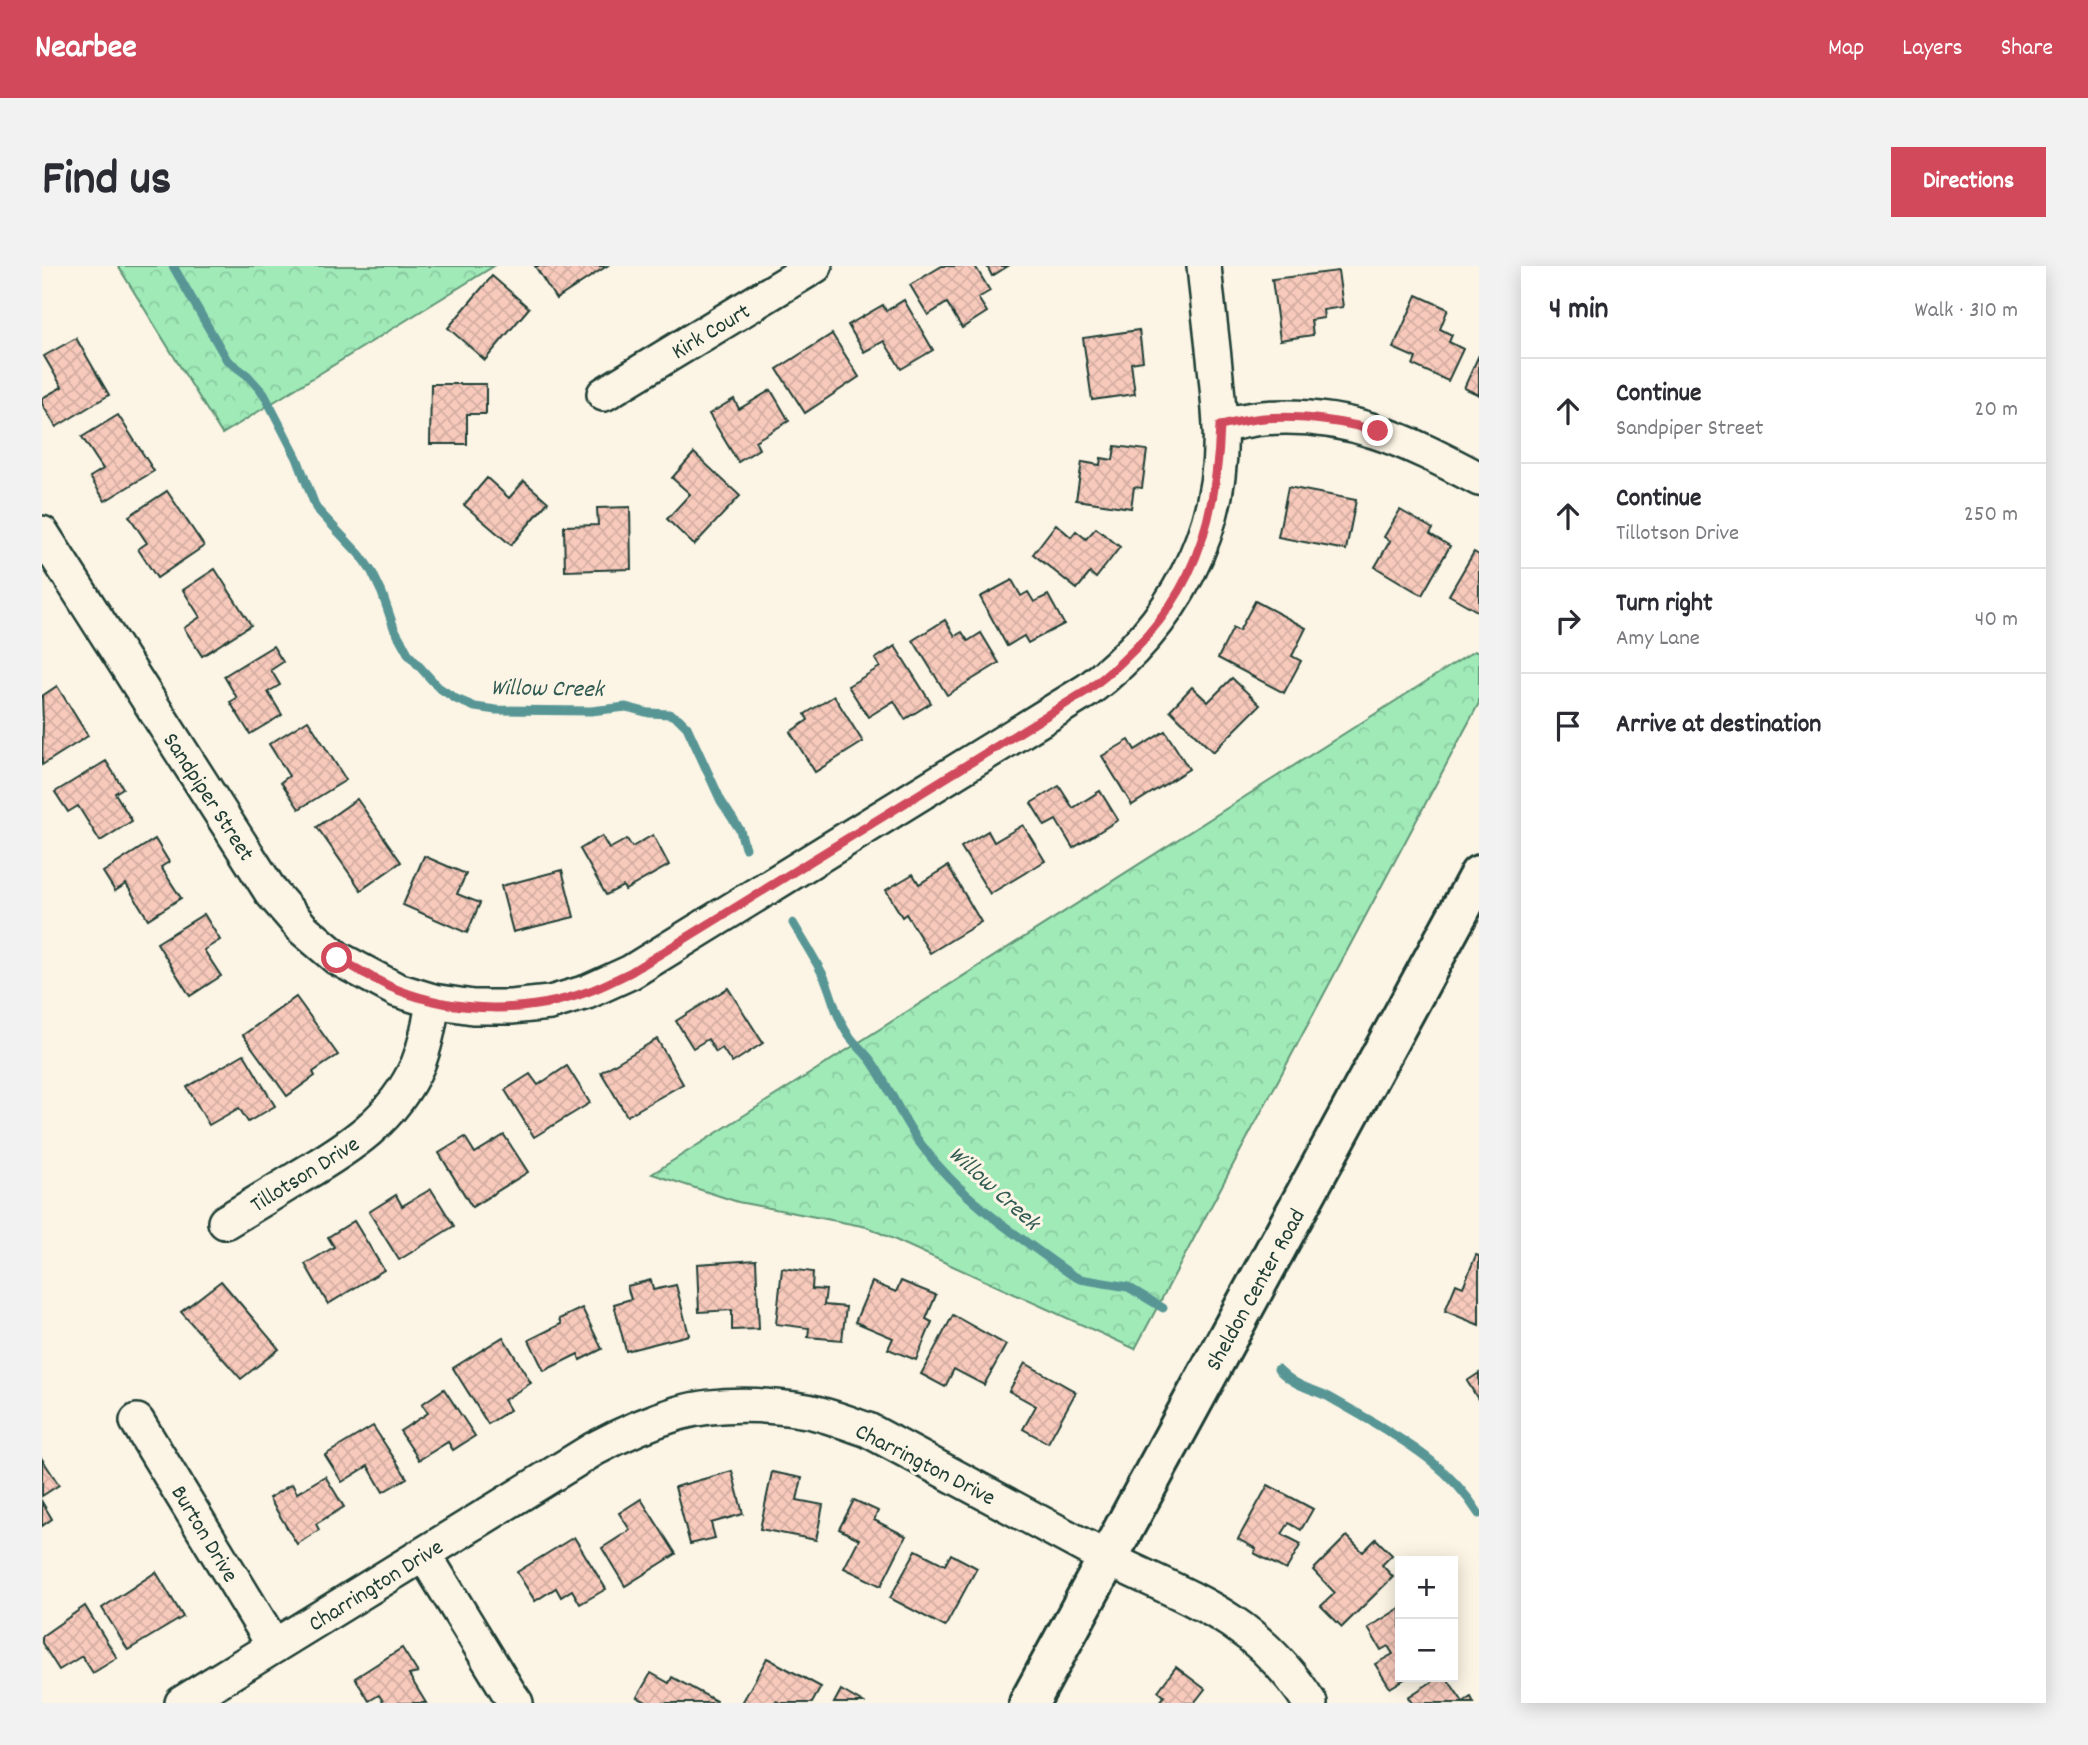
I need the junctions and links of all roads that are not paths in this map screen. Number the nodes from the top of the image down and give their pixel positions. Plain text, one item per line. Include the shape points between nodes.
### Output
1 (815, 266) edge
2 (1204, 266) edge
3 (604, 394) dead end
4 (1220, 426) junction
5 (1479, 480) edge
6 (42, 533) edge
7 (1479, 875) edge
8 (433, 1001) junction
9 (225, 1222) dead end
10 (137, 1421) dead end
11 (424, 1554) junction
12 (1107, 1558) junction
13 (274, 1646) junction
14 (182, 1703) edge
15 (516, 1703) edge
16 (1029, 1703) edge
17 (1310, 1703) edge

1 - 3 street, Kirk Court
2 - 4 street
4 - 5 street via 1261,418 1340,421 1401,440
4 - 8 street via 1215,490 1187,577 1141,643 1088,690 631,972 550,1003 472,1007
6 - 8 street, Sandpiper Street via 271,892 303,929 337,958 397,990
7 - 12 main road, Sheldon Center Road
8 - 9 street, Tillotson Drive via 418,1062 404,1091 384,1116 341,1152
10 - 13 street, Burton Drive
11 - 12 street, Charrington Drive via 629,1430 681,1413 753,1405 807,1411 868,1430
11 - 13 street, Charrington Drive
11 - 15 street
12 - 16 main road, Sheldon Center Road
12 - 17 street, Charrington Drive via 1233,1623 1271,1655
13 - 14 street, Charrington Drive

